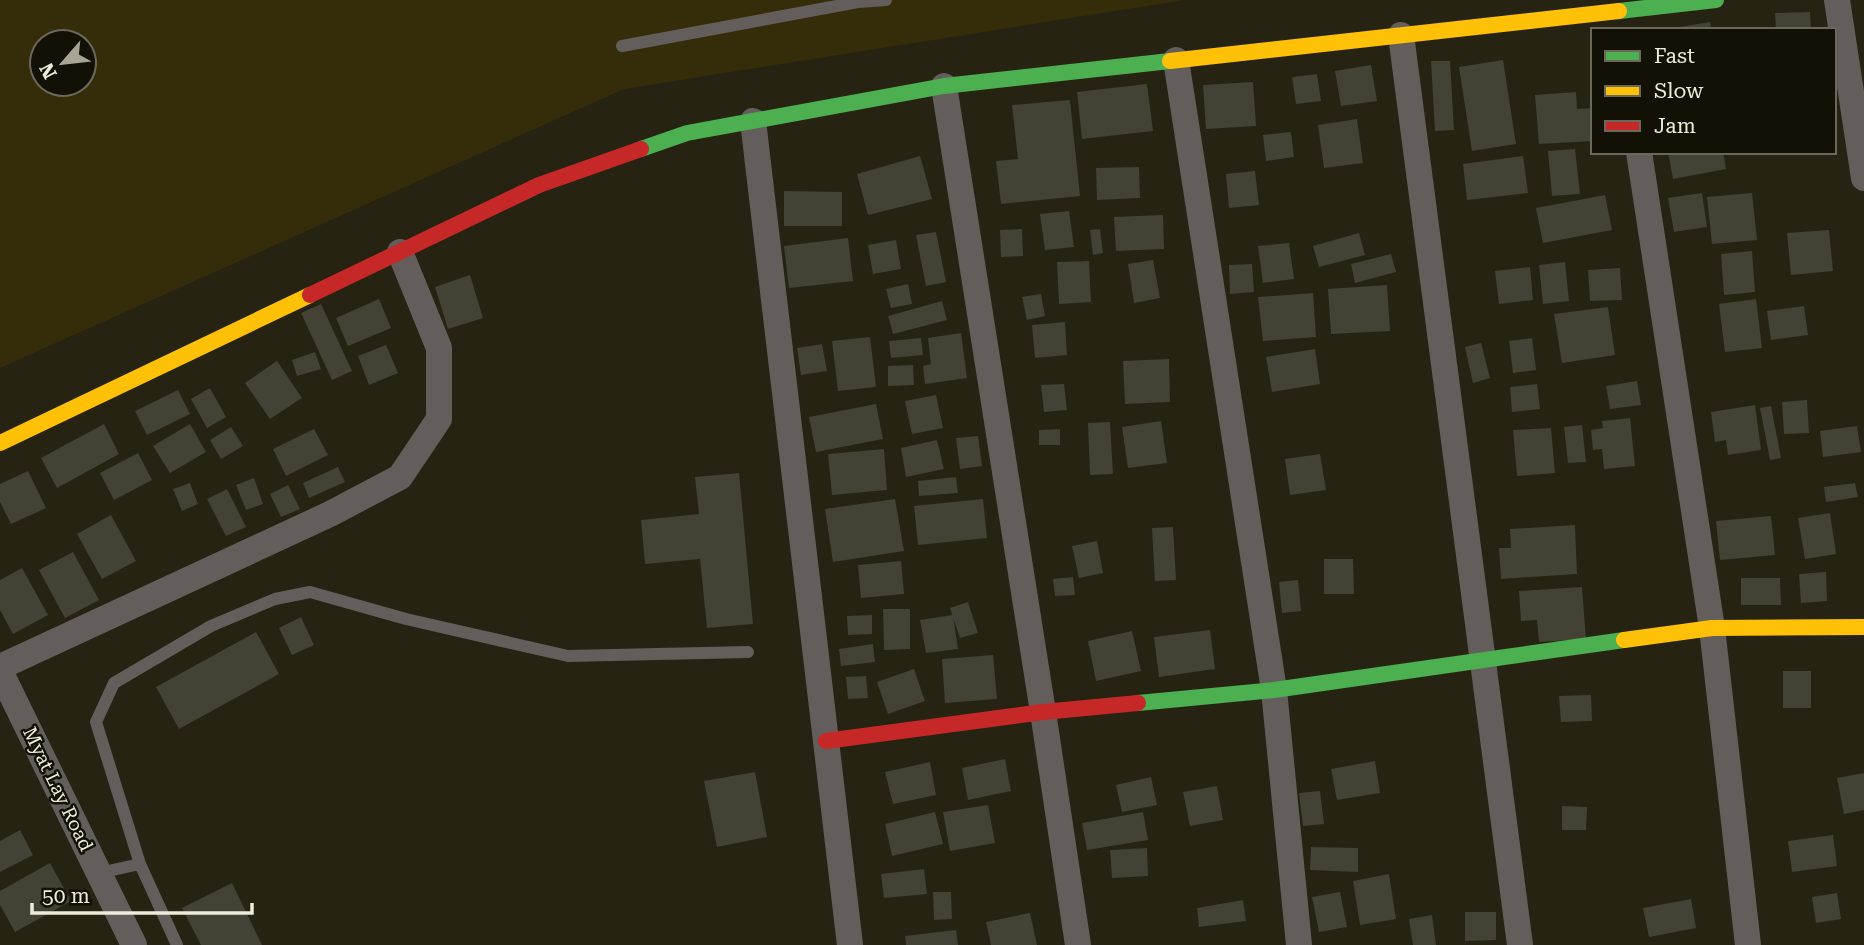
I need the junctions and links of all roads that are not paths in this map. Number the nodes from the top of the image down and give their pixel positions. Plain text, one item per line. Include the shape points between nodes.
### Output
1 (886, 0) edge
2 (1716, 0) edge
3 (1837, 0) edge
4 (1619, 20) edge
5 (1401, 35) junction
6 (622, 46) dead end
7 (1176, 60) junction
8 (944, 86) junction
9 (753, 121) junction
10 (1639, 154) edge
11 (1864, 178) edge
12 (400, 251) junction
13 (0, 443) edge
14 (1864, 627) edge
15 (1712, 628) junction
16 (748, 652) dead end
17 (1481, 662) junction
18 (0, 669) edge
19 (1274, 690) junction
20 (1043, 712) junction
21 (826, 740) junction
22 (140, 863) junction
23 (99, 873) junction
24 (134, 945) edge
25 (177, 945) edge
26 (850, 945) edge
27 (1078, 945) edge
28 (1299, 945) edge
29 (1520, 945) edge
30 (1748, 945) edge

1 - 6 lane
2 - 4 main road
3 - 11 street
4 - 5 main road
5 - 7 main road
5 - 17 street
7 - 8 main road
7 - 19 street
8 - 9 main road
8 - 20 street
9 - 12 main road via 687,133 539,185
9 - 21 street
10 - 15 street
12 - 13 main road
12 - 18 street via 439,348 439,419 400,477
14 - 15 main road
15 - 17 main road
15 - 30 street
16 - 22 lane via 568,656 310,592 275,599 211,626 114,683 96,722
17 - 19 main road
17 - 29 street
18 - 23 street, Myat Lay Road
19 - 20 main road
19 - 28 street
20 - 21 main road
20 - 27 street
21 - 26 street
22 - 23 lane
22 - 25 lane
23 - 24 street, Myat Lay Road

